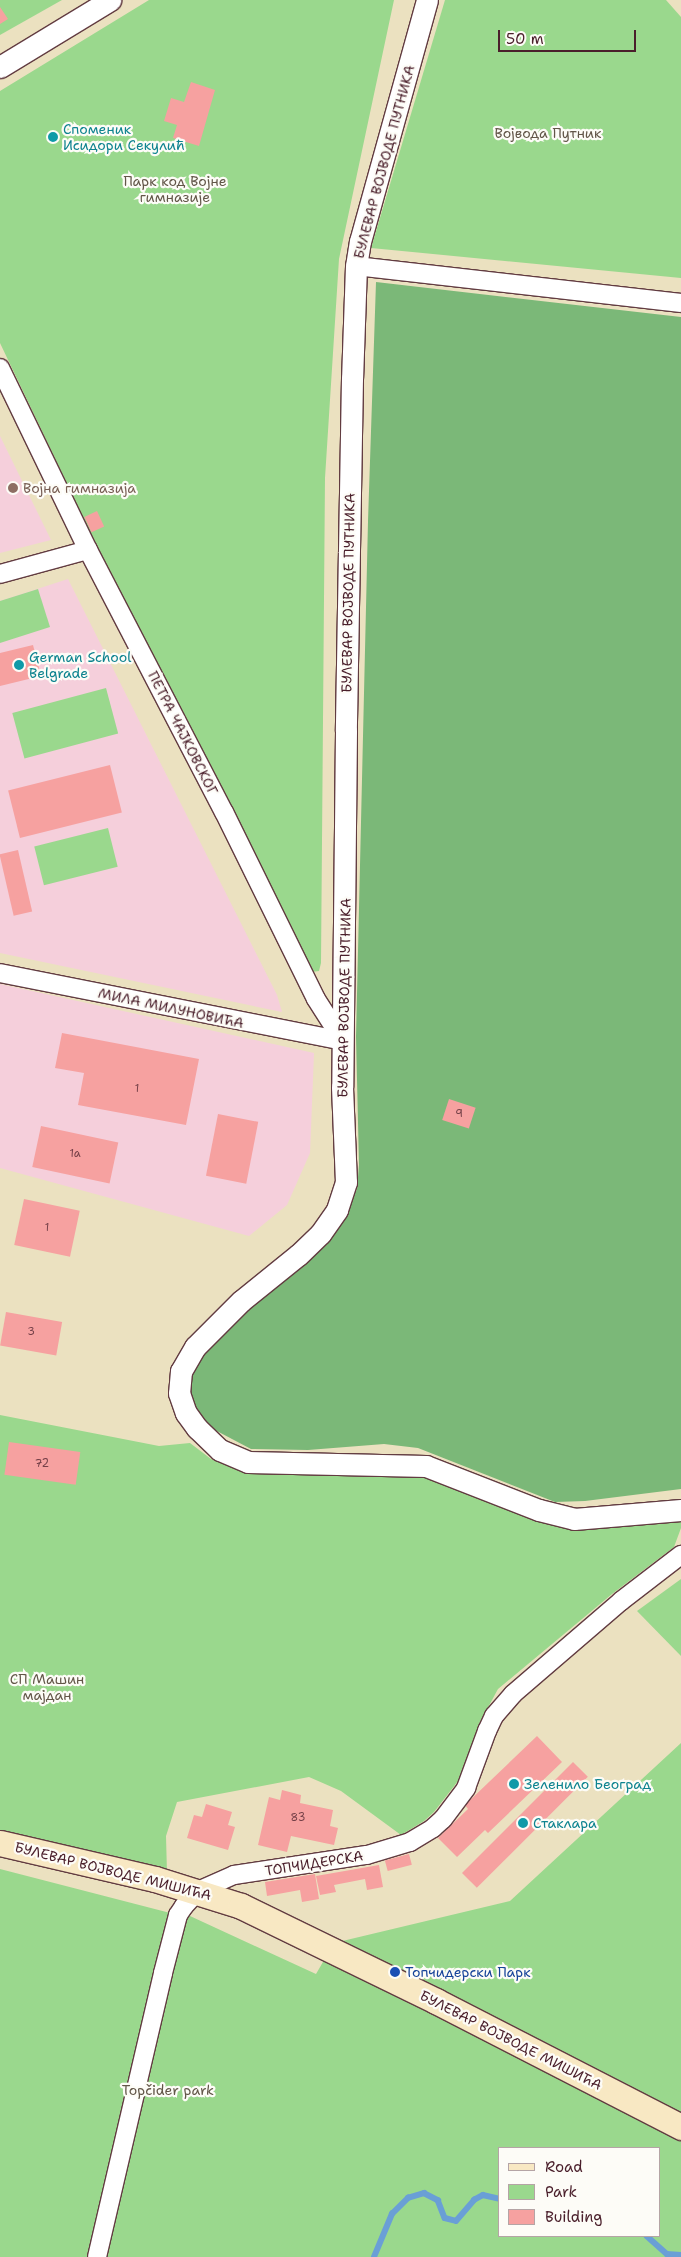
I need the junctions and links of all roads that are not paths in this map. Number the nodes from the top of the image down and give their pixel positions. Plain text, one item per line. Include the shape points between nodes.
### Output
1 (110, 0) edge
2 (427, 0) edge
3 (0, 67) edge
4 (356, 266) junction
5 (681, 303) edge
6 (0, 368) edge
7 (88, 550) junction
8 (0, 574) edge
9 (0, 973) edge
10 (343, 1042) junction
11 (681, 1510) edge
12 (681, 1555) edge
13 (0, 1843) edge
14 (198, 1891) junction
15 (681, 2127) edge
16 (97, 2257) edge

1 - 3 street
2 - 4 street, БУЛЕВАР ВОЈВОДЕ ПУТНИКА via 360,241
4 - 5 street
4 - 10 street, БУЛЕВАР ВОЈВОДЕ ПУТНИКА via 349,524
6 - 7 street, ПЕТРА ЧАЈКОВСКОГ
7 - 8 street
7 - 10 street, ПЕТРА ЧАЈКОВСКОГ via 316,998
9 - 10 street, МИЛА МИЛУНОВИЋА
10 - 11 street, БУЛЕВАР ВОЈВОДЕ ПУТНИКА via 346,1175 341,1199 320,1234 241,1301 186,1359 178,1388 190,1419 220,1450 248,1462 426,1466 539,1510 574,1519
12 - 14 street, ТОПЧИДЕРСКА via 621,1601 513,1694 486,1731 466,1788 433,1828 410,1842 367,1855 234,1875
13 - 14 main road, БУЛЕВАР ВОЈВОДЕ МИШИЋА
14 - 15 main road, БУЛЕВАР ВОЈВОДЕ МИШИЋА via 257,1913
14 - 16 street, ТОПЧИДЕРСКА via 178,1915

